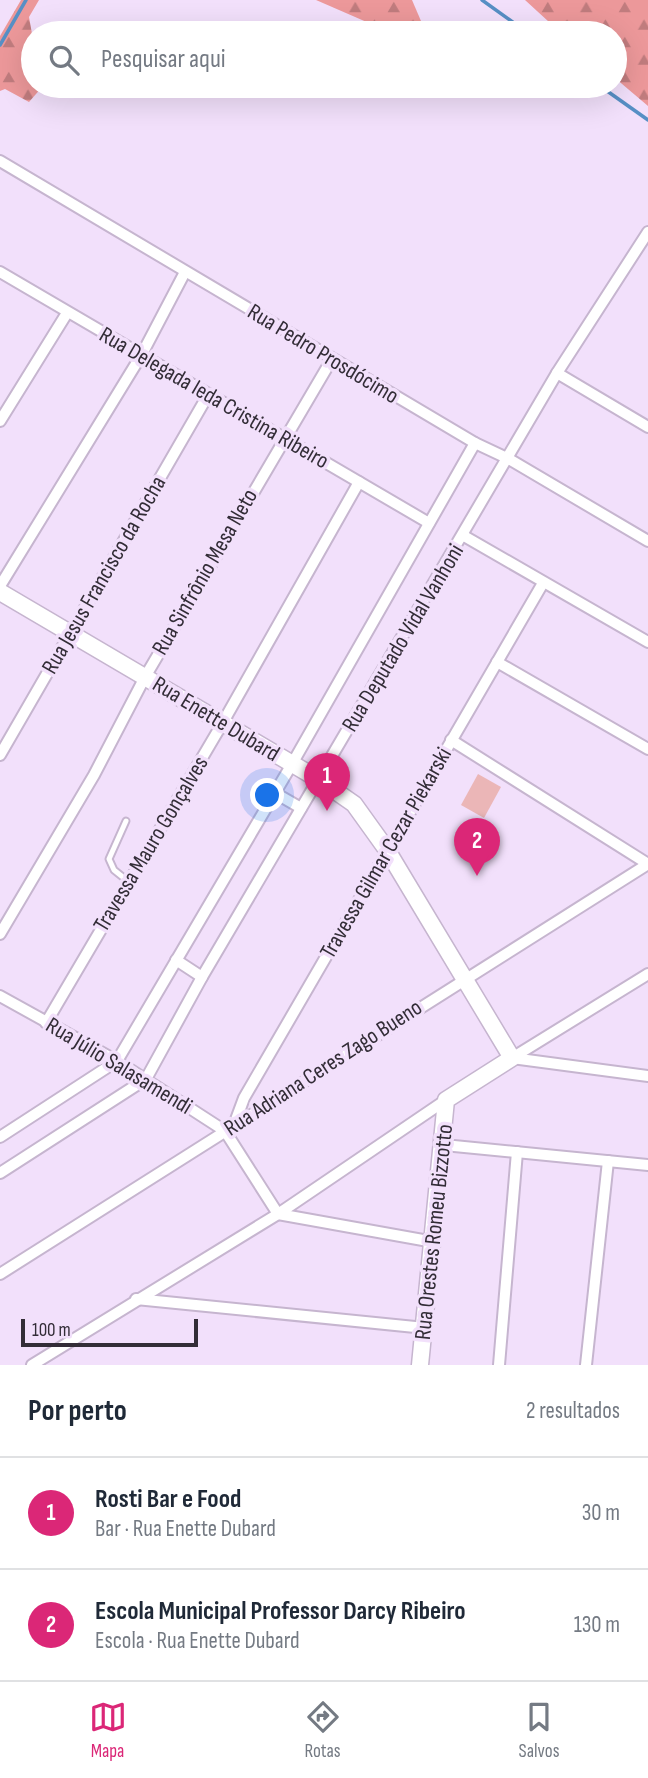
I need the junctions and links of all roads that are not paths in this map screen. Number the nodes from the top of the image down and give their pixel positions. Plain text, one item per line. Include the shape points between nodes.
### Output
1 (0, 161) edge
2 (648, 232) edge
3 (0, 272) edge
4 (185, 272) junction
5 (67, 313) junction
6 (142, 354) junction
7 (332, 359) junction
8 (557, 373) junction
9 (208, 395) junction
10 (0, 421) edge
11 (648, 427) edge
12 (284, 439) junction
13 (475, 443) junction
14 (509, 459) junction
15 (359, 482) junction
16 (429, 523) junction
17 (464, 536) junction
18 (648, 541) edge
19 (543, 583) junction
20 (0, 586) edge
21 (0, 592) edge
22 (70, 632) junction
23 (648, 642) edge
24 (497, 662) junction
25 (145, 677) junction
26 (222, 724) junction
27 (451, 740) junction
28 (648, 748) edge
29 (0, 755) edge
30 (292, 764) junction
31 (318, 779) junction
32 (275, 793) junction
33 (301, 808) junction
34 (126, 821) dead end
35 (387, 850) junction
36 (648, 864) edge
37 (129, 882) junction
38 (0, 934) edge
39 (176, 960) junction
40 (648, 974) edge
41 (202, 977) junction
42 (464, 977) junction
43 (0, 996) edge
44 (46, 1023) junction
45 (512, 1058) junction
46 (117, 1060) junction
47 (648, 1076) edge
48 (146, 1079) junction
49 (446, 1100) junction
50 (230, 1128) junction
51 (0, 1137) edge
52 (443, 1144) junction
53 (517, 1152) junction
54 (608, 1161) junction
55 (648, 1165) edge
56 (0, 1173) edge
57 (278, 1214) junction
58 (434, 1242) junction
59 (0, 1273) edge
60 (135, 1299) junction
61 (425, 1328) junction
62 (40, 1363) edge
63 (420, 1365) edge
64 (499, 1365) edge
65 (586, 1365) edge

1 - 4 street, Rua Pedro Prosdócimo
2 - 8 street, Rua Deputado Vidal Vanhoni
3 - 5 street, Rua Delegada Ieda Cristina Ribeiro
4 - 6 street
4 - 7 street, Rua Pedro Prosdócimo
5 - 6 street, Rua Delegada Ieda Cristina Ribeiro
5 - 10 street
6 - 9 street, Rua Delegada Ieda Cristina Ribeiro
6 - 20 street
7 - 12 street, Rua Sinfrônio Mesa Neto
7 - 13 street, Rua Pedro Prosdócimo
8 - 11 street
8 - 14 street, Rua Deputado Vidal Vanhoni
9 - 12 street, Rua Delegada Ieda Cristina Ribeiro
9 - 22 street, Rua Jesus Francisco da Rocha
12 - 15 street, Rua Delegada Ieda Cristina Ribeiro
12 - 25 street, Rua Sinfrônio Mesa Neto
13 - 14 street, Rua Pedro Prosdócimo
13 - 16 street, Rua Deputado Vidal Vanhoni
14 - 17 street, Rua Deputado Vidal Vanhoni
14 - 18 street, Rua Pedro Prosdócimo
15 - 16 street, Rua Delegada Ieda Cristina Ribeiro
15 - 26 street, Travessa Mauro Gonçalves
16 - 30 street, Rua Deputado Vidal Vanhoni
17 - 19 street
17 - 31 street, Rua Deputado Vidal Vanhoni
19 - 23 street
19 - 24 street, Travessa Gilmar Cezar Piekarski
21 - 22 street, Rua Enette Dubard
22 - 25 street, Rua Enette Dubard
22 - 29 street, Rua Jesus Francisco da Rocha
24 - 27 street, Travessa Gilmar Cezar Piekarski
24 - 28 street
25 - 26 street, Rua Enette Dubard
25 - 38 street, Rua Sinfrônio Mesa Neto via 94,775
26 - 30 street, Rua Enette Dubard
26 - 37 street, Travessa Mauro Gonçalves
27 - 35 street, Travessa Gilmar Cezar Piekarski
27 - 36 street
30 - 31 street, Rua Enette Dubard
30 - 32 street, Rua Deputado Vidal Vanhoni
31 - 33 street, Rua Deputado Vidal Vanhoni
31 - 35 street, Rua Enette Dubard via 354,804
32 - 33 street
32 - 39 street, Rua Deputado Vidal Vanhoni
33 - 41 street, Rua Deputado Vidal Vanhoni
34 - 37 lane via 109,859
35 - 42 street, Rua Enette Dubard
35 - 50 street, Travessa Gilmar Cezar Piekarski
36 - 42 street, Rua Adriana Ceres Zago Bueno
37 - 44 street, Travessa Mauro Gonçalves
39 - 41 street
39 - 46 street, Rua Deputado Vidal Vanhoni
40 - 45 street
41 - 48 street, Rua Deputado Vidal Vanhoni
42 - 45 street, Rua Enette Dubard
42 - 50 street, Rua Adriana Ceres Zago Bueno
43 - 44 street, Rua Júlio Salasamendi
44 - 46 street, Rua Júlio Salasamendi
45 - 47 street
45 - 49 street
46 - 48 street, Rua Júlio Salasamendi
46 - 51 street, Rua Deputado Vidal Vanhoni
48 - 50 street, Rua Júlio Salasamendi
48 - 56 street, Rua Deputado Vidal Vanhoni
49 - 52 street, Rua Orestes Romeu Bizzotto
49 - 57 street
50 - 57 street, Rua Júlio Salasamendi
50 - 59 street, Rua Adriana Ceres Zago Bueno
52 - 53 street
52 - 58 street, Rua Orestes Romeu Bizzotto
53 - 54 street
53 - 64 street
54 - 55 street
54 - 65 street
57 - 58 street
57 - 60 street
58 - 61 street, Rua Orestes Romeu Bizzotto
60 - 61 street
60 - 62 street
61 - 63 street, Rua Orestes Romeu Bizzotto

